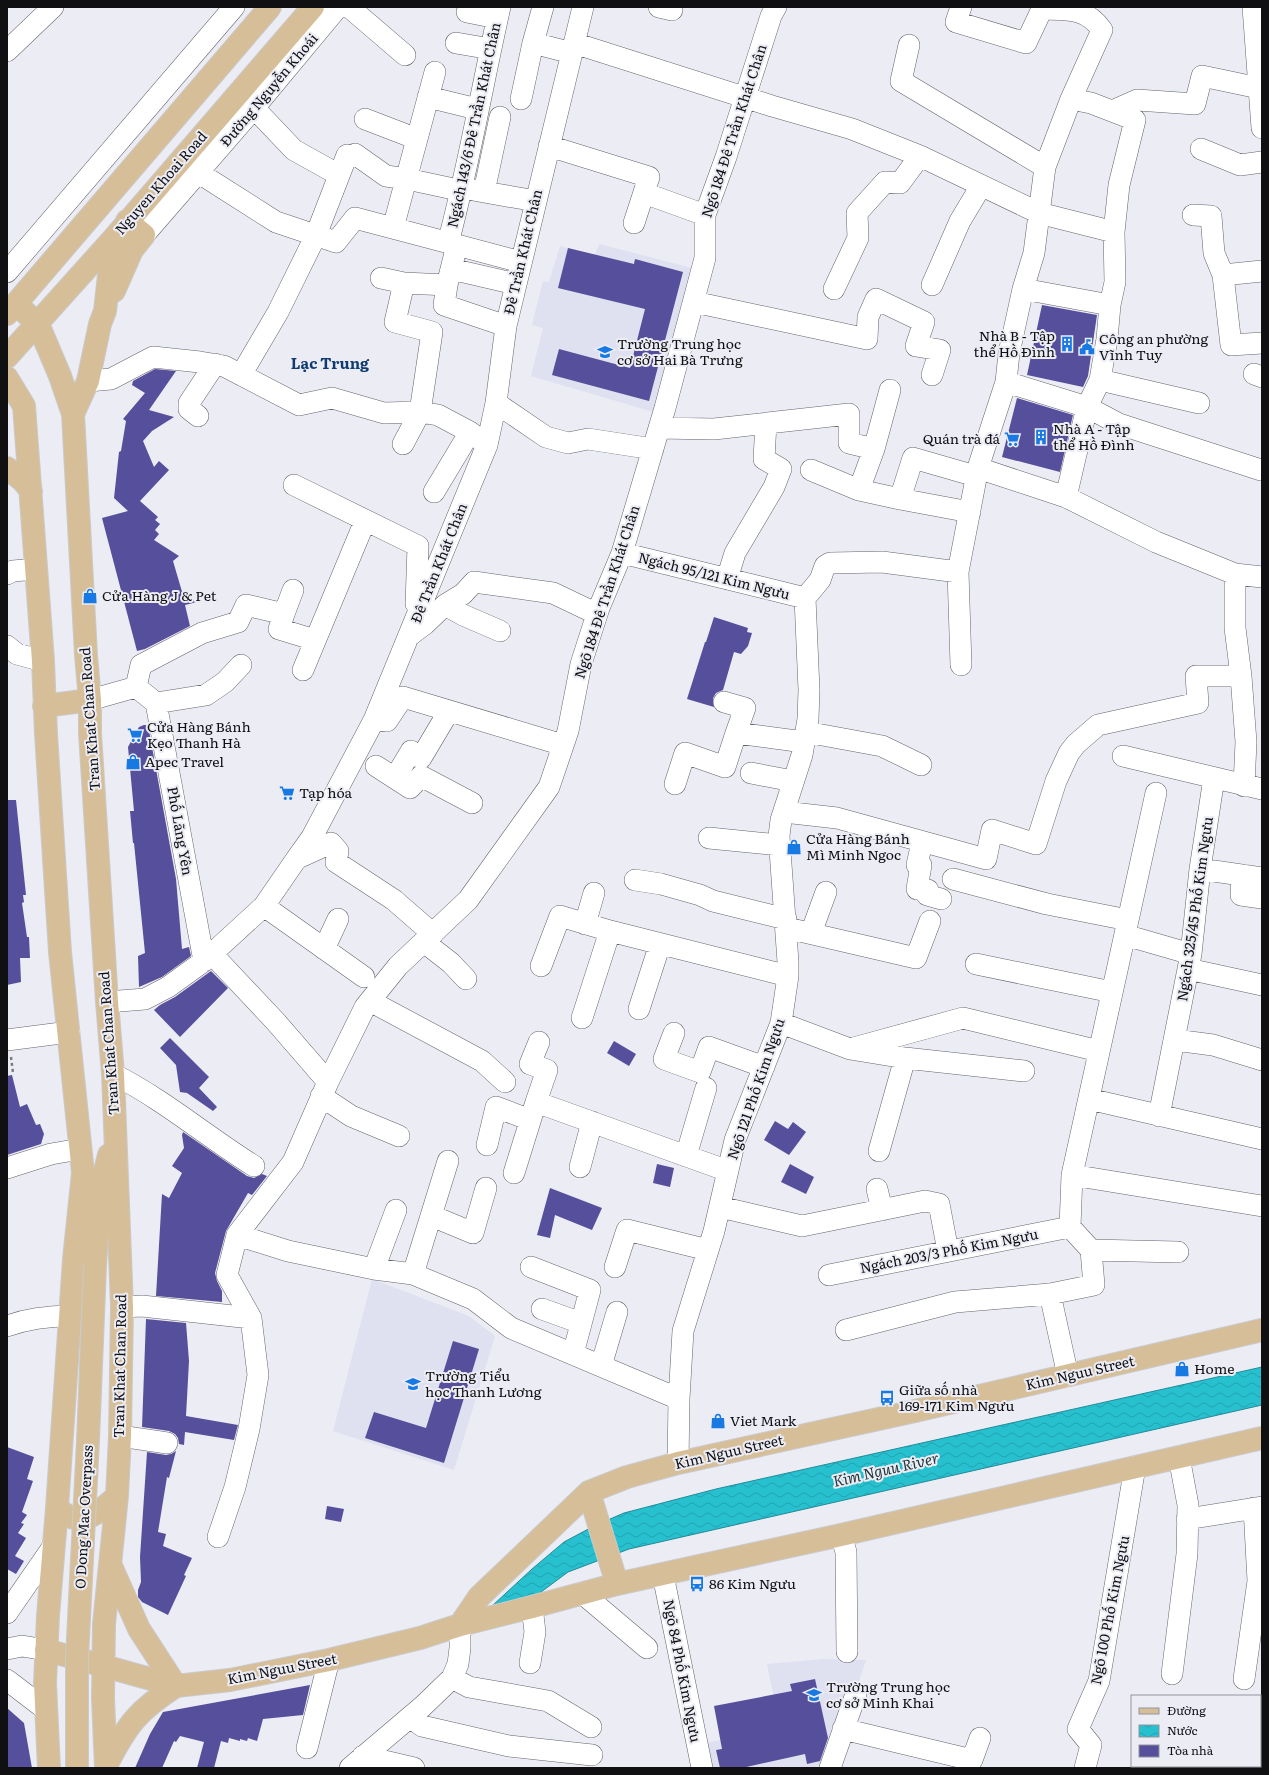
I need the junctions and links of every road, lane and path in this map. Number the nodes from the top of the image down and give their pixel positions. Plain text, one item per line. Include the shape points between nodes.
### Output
1 (53, 7) edge
2 (234, 7) edge
3 (270, 7) edge
4 (313, 7) edge
5 (338, 7) edge
6 (348, 7) edge
7 (544, 7) edge
8 (583, 7) edge
9 (776, 7) edge
10 (961, 7) edge
11 (1253, 7) edge
12 (1074, 8) edge
13 (467, 12) dead end
14 (499, 13) edge
15 (456, 43) dead end
16 (533, 43) junction
17 (909, 45) dead end
18 (573, 48) junction
19 (491, 49) junction
20 (7, 51) edge
21 (405, 56) dead end
22 (435, 72) dead end
23 (1259, 88) junction
24 (428, 97) junction
25 (746, 97) junction
26 (521, 98) dead end
27 (1071, 99) junction
28 (254, 108) junction
29 (478, 109) junction
30 (1112, 111) junction
31 (365, 119) dead end
32 (1262, 128) edge
33 (473, 130) junction
34 (417, 139) junction
35 (549, 146) junction
36 (1201, 149) dead end
37 (920, 156) junction
38 (1262, 162) edge
39 (1045, 167) junction
40 (199, 172) junction
41 (339, 175) junction
42 (407, 179) junction
43 (981, 186) junction
44 (456, 188) junction
45 (484, 192) junction
46 (644, 193) junction
47 (536, 201) junction
48 (1039, 213) junction
49 (705, 215) junction
50 (1193, 216) dead end
51 (128, 222) junction
52 (634, 223) dead end
53 (393, 228) junction
54 (1114, 232) junction
55 (144, 235) junction
56 (316, 235) junction
57 (113, 239) junction
58 (453, 244) junction
59 (521, 262) junction
60 (1262, 271) edge
61 (7, 272) edge
62 (1223, 275) junction
63 (449, 277) junction
64 (381, 278) dead end
65 (404, 284) junction
66 (516, 284) junction
67 (932, 285) dead end
68 (834, 289) dead end
69 (1024, 289) junction
70 (694, 302) junction
71 (1110, 304) junction
72 (11, 309) edge
73 (105, 311) junction
74 (38, 324) junction
75 (506, 326) junction
76 (1262, 343) edge
77 (7, 358) edge
78 (215, 364) junction
79 (241, 375) junction
80 (932, 375) dead end
81 (7, 378) edge
82 (1100, 380) junction
83 (88, 381) junction
84 (1006, 382) junction
85 (890, 390) dead end
86 (496, 403) junction
87 (1199, 403) dead end
88 (1087, 407) junction
89 (420, 412) junction
90 (73, 414) junction
91 (198, 416) dead end
92 (766, 423) junction
93 (659, 428) junction
94 (470, 432) junction
95 (403, 444) dead end
96 (488, 445) junction
97 (653, 449) junction
98 (874, 449) junction
99 (7, 468) edge
100 (811, 470) dead end
101 (972, 470) junction
102 (1261, 470) dead end
103 (294, 485) dead end
104 (859, 490) junction
105 (31, 491) junction
106 (434, 492) dead end
107 (1066, 496) junction
108 (900, 499) junction
109 (970, 512) junction
110 (365, 521) junction
111 (622, 553) junction
112 (36, 569) junction
113 (958, 572) junction
114 (7, 574) edge
115 (1235, 574) junction
116 (1262, 577) edge
117 (727, 579) junction
118 (293, 590) dead end
119 (805, 598) junction
120 (445, 605) junction
121 (284, 614) junction
122 (597, 614) junction
123 (412, 627) junction
124 (500, 631) dead end
125 (315, 640) junction
126 (7, 646) edge
127 (43, 661) junction
128 (241, 665) dead end
129 (961, 665) dead end
130 (303, 670) dead end
131 (1242, 676) junction
132 (136, 687) junction
133 (90, 700) junction
134 (724, 702) dead end
135 (156, 703) junction
136 (44, 706) junction
137 (449, 711) junction
138 (374, 720) junction
139 (736, 733) junction
140 (805, 737) junction
141 (563, 745) junction
142 (1123, 756) dead end
143 (921, 765) dead end
144 (376, 766) dead end
145 (751, 773) dead end
146 (395, 778) junction
147 (1214, 778) junction
148 (793, 781) junction
149 (675, 784) dead end
150 (1253, 788) edge
151 (1156, 793) dead end
152 (472, 802) dead end
153 (784, 812) junction
154 (709, 838) dead end
155 (922, 842) junction
156 (779, 845) junction
157 (297, 858) junction
158 (1200, 869) junction
159 (1252, 876) edge
160 (953, 879) dead end
161 (635, 880) dead end
162 (826, 892) dead end
163 (594, 893) dead end
164 (1262, 898) edge
165 (941, 899) dead end
166 (264, 906) junction
167 (338, 919) dead end
168 (930, 921) dead end
169 (585, 924) junction
170 (786, 924) junction
171 (1126, 927) junction
172 (610, 931) junction
173 (811, 932) junction
174 (428, 938) junction
175 (660, 944) junction
176 (324, 948) junction
177 (208, 957) junction
178 (1190, 962) junction
179 (976, 964) dead end
180 (541, 966) dead end
181 (788, 976) junction
182 (364, 977) dead end
183 (466, 979) dead end
184 (1262, 985) edge
185 (1112, 992) junction
186 (370, 1001) junction
187 (107, 1002) junction
188 (639, 1009) dead end
189 (582, 1018) dead end
190 (781, 1023) junction
191 (69, 1032) junction
192 (674, 1033) dead end
193 (7, 1040) edge
194 (1175, 1040) junction
195 (539, 1042) dead end
196 (850, 1049) junction
197 (1099, 1051) junction
198 (905, 1058) junction
199 (1262, 1060) edge
200 (764, 1067) junction
201 (1024, 1071) dead end
202 (113, 1074) junction
203 (505, 1082) dead end
204 (706, 1088) dead end
205 (324, 1089) junction
206 (1088, 1099) junction
207 (533, 1111) junction
208 (1159, 1116) junction
209 (592, 1122) junction
210 (115, 1133) junction
211 (398, 1136) dead end
212 (1262, 1139) edge
213 (487, 1144) dead end
214 (80, 1149) junction
215 (879, 1151) dead end
216 (686, 1156) junction
217 (448, 1161) dead end
218 (254, 1166) dead end
219 (580, 1167) dead end
220 (7, 1168) edge
221 (728, 1171) junction
222 (83, 1173) junction
223 (514, 1173) dead end
224 (1072, 1175) junction
225 (486, 1188) dead end
226 (877, 1189) dead end
227 (1262, 1206) edge
228 (720, 1207) junction
229 (396, 1210) dead end
230 (882, 1210) junction
231 (432, 1216) junction
232 (1070, 1227) junction
233 (237, 1235) junction
234 (708, 1250) junction
235 (1091, 1250) junction
236 (948, 1251) junction
237 (1178, 1252) dead end
238 (94, 1266) junction
239 (531, 1267) dead end
240 (615, 1267) dead end
241 (374, 1269) junction
242 (413, 1274) junction
243 (829, 1275) dead end
244 (1050, 1294) junction
245 (122, 1307) junction
246 (542, 1309) dead end
247 (617, 1312) dead end
248 (71, 1316) junction
249 (251, 1318) junction
250 (581, 1323) junction
251 (7, 1326) edge
252 (846, 1330) dead end
253 (1262, 1330) edge
254 (573, 1354) junction
255 (601, 1366) junction
256 (1068, 1376) junction
257 (679, 1399) junction
258 (120, 1436) junction
259 (1262, 1438) edge
260 (167, 1443) dead end
261 (1179, 1457) junction
262 (678, 1464) junction
263 (1135, 1467) junction
264 (117, 1496) junction
265 (592, 1503) junction
266 (57, 1508) junction
267 (1258, 1508) edge
268 (1188, 1519) junction
269 (841, 1535) junction
270 (218, 1537) dead end
271 (54, 1545) junction
272 (111, 1566) junction
273 (663, 1575) junction
274 (615, 1576) junction
275 (582, 1593) junction
276 (532, 1607) junction
277 (7, 1613) edge
278 (460, 1625) junction
279 (647, 1648) dead end
280 (7, 1649) edge
281 (46, 1650) junction
282 (847, 1652) dead end
283 (329, 1660) junction
284 (530, 1663) dead end
285 (103, 1666) junction
286 (1172, 1674) dead end
287 (452, 1678) junction
288 (1244, 1679) dead end
289 (7, 1680) edge
290 (176, 1686) junction
291 (856, 1694) dead end
292 (45, 1709) junction
293 (410, 1717) junction
294 (591, 1727) dead end
295 (843, 1729) junction
296 (980, 1738) dead end
297 (307, 1748) dead end
298 (592, 1755) dead end
299 (357, 1762) edge
300 (106, 1767) edge
301 (49, 1768) edge
302 (77, 1768) edge
303 (414, 1768) edge
304 (702, 1768) edge
305 (830, 1768) edge
306 (1085, 1768) edge

1 - 20 street
2 - 61 street
3 - 72 main road
4 - 51 main road, Nguyen Khoai Road
5 - 28 street, Đường Nguyễn Khoái
6 - 21 street
7 - 16 street
8 - 18 street, Đê Trần Khát Chân
9 - 25 street, Ngõ 184 Đê Trần Khát Chân
10 - 12 street via 956,22 1026,43 1042,9
11 - 23 street
12 - 27 street via 1095,21 1102,30
13 - 14 street
14 - 19 street, Ngách 143/6 Đê Trần Khát Chân
15 - 19 street
16 - 18 street
16 - 26 street
17 - 39 street via 901,81
18 - 25 street
18 - 35 street, Đê Trần Khát Chân
19 - 29 street, Ngách 143/6 Đê Trần Khát Chân
22 - 24 street
23 - 30 street via 1202,76 1194,104 1137,100
23 - 32 street
24 - 29 street
24 - 34 street
25 - 37 street via 852,129
25 - 49 street, Ngõ 184 Đê Trần Khát Chân
27 - 30 street
27 - 39 street
28 - 40 street, Đường Nguyễn Khoái
28 - 41 street via 294,150
29 - 33 street, Ngách 143/6 Đê Trần Khát Chân
30 - 54 street via 1135,120 1119,185
31 - 34 street
33 - 44 street, Ngách 143/6 Đê Trần Khát Chân
33 - 45 street via 498,124
34 - 42 street
35 - 46 street via 649,177
35 - 47 street, Đê Trần Khát Chân
36 - 38 street via 1240,165
37 - 43 street
37 - 68 street via 900,183 885,182 858,213 858,238
39 - 48 street
40 - 55 street, Nguyen Khoai Road
40 - 56 street via 276,222
41 - 42 street via 351,155 386,176
41 - 56 street
42 - 44 street
42 - 53 street
43 - 48 street
43 - 67 street via 960,221
44 - 45 street
44 - 58 street, Ngách 143/6 Đê Trần Khát Chân
45 - 47 street
46 - 49 street
46 - 52 street
47 - 59 street, Đê Trần Khát Chân
48 - 54 street
48 - 69 street via 1034,253
49 - 70 street, Ngõ 184 Đê Trần Khát Chân via 705,258
50 - 62 street via 1211,216 1214,253
51 - 55 main road
51 - 57 main road, Nguyen Khoai Road
53 - 56 street via 355,218 336,242
53 - 58 street
54 - 71 street via 1115,282
55 - 73 main road via 132,250
56 - 79 street via 278,312
57 - 73 main road
57 - 74 main road, Nguyen Khoai Road
58 - 59 street
58 - 63 street, Ngách 143/6 Đê Trần Khát Chân
59 - 66 street, Đê Trần Khát Chân
60 - 62 street
62 - 76 street via 1231,345
63 - 65 street
63 - 66 street
63 - 75 street, Ngách 143/6 Đê Trần Khát Chân via 444,305
64 - 65 street
65 - 89 street via 395,322 432,332
66 - 75 street, Đê Trần Khát Chân
69 - 71 street
69 - 84 street via 1009,353
70 - 80 street via 867,339 868,317 876,299 924,322 916,346 940,350
70 - 93 street, Ngõ 184 Đê Trần Khát Chân
71 - 82 street
72 - 74 main road
73 - 83 main road
74 - 77 main road, Nguyen Khoai Road
74 - 90 main road, Tran Khat Chan Road
75 - 86 street, Đê Trần Khát Chân
78 - 79 street
78 - 83 street via 152,357 111,379
78 - 91 street via 189,403 189,409
79 - 89 street via 300,405 332,398 384,413
81 - 105 main road via 24,406
82 - 87 street
82 - 88 street
83 - 90 main road
84 - 88 street
84 - 101 street
85 - 98 street
86 - 96 street, Đê Trần Khát Chân
86 - 97 street via 546,437 568,442 588,438
88 - 102 street via 1119,424
88 - 107 street
89 - 94 street via 438,416
89 - 95 street
90 - 133 main road, Tran Khat Chan Road
92 - 93 street via 714,429
92 - 98 street via 849,414 849,443
92 - 117 street via 764,459 781,469 774,487 735,554
93 - 97 street, Ngõ 184 Đê Trần Khát Chân
94 - 96 street
94 - 106 street
96 - 123 street, Đê Trần Khát Chân
97 - 111 street, Ngõ 184 Đê Trần Khát Chân
98 - 104 street
99 - 105 main road
100 - 104 street
101 - 107 street
101 - 108 street via 913,458
101 - 109 street
103 - 110 street
104 - 108 street
105 - 112 main road
107 - 115 street via 1156,542
108 - 109 street
109 - 113 street
110 - 123 street via 418,546
110 - 125 street
111 - 117 street, Ngách 95/121 Kim Ngưu
111 - 122 street, Ngõ 184 Đê Trần Khát Chân
112 - 114 street
112 - 127 main road
113 - 119 street via 882,562 830,563 825,566 820,580
113 - 129 street
115 - 116 street
115 - 131 street via 1235,628
117 - 119 street, Ngách 95/121 Kim Ngưu
118 - 121 street
119 - 140 street, Ngõ 121 Phố Kim Ngưu via 810,690
120 - 122 street via 463,594 474,582 553,593
120 - 123 street via 425,624
120 - 124 street
121 - 125 street via 279,630
121 - 132 street via 246,604 238,622 202,633 141,665
122 - 141 street, Ngõ 184 Đê Trần Khát Chân via 581,664
123 - 138 street, Đê Trần Khát Chân
125 - 130 street
126 - 127 street via 17,654
127 - 136 main road
128 - 135 street via 225,682 206,695
131 - 150 street via 1246,742
131 - 155 street via 1196,676 1198,703 1098,726 1076,744 1069,754 1056,781 1036,844 992,830 986,858
132 - 133 street
132 - 135 street
133 - 136 main road
133 - 187 main road, Tran Khat Chan Road
134 - 139 street via 745,708
135 - 177 street, Phố Lãng Yên
136 - 191 main road via 60,952
137 - 138 street via 403,698 387,721
137 - 141 street
137 - 146 street via 421,758 411,752
138 - 157 street, Đê Trần Khát Chân via 312,837
139 - 140 street
139 - 149 street via 725,767 685,753
140 - 143 street via 882,746
140 - 148 street, Ngõ 121 Phố Kim Ngưu
141 - 174 street, Ngõ 184 Đê Trần Khát Chân via 549,787 468,900
142 - 147 street
144 - 146 street
145 - 148 street
146 - 152 street via 410,788 421,776
147 - 150 street
147 - 158 street, Ngách 325/45 Phố Kim Ngưu
148 - 153 street, Ngõ 121 Phố Kim Ngưu
151 - 171 street
153 - 155 street via 837,818
153 - 156 street, Ngõ 121 Phố Kim Ngưu
154 - 156 street
155 - 165 street via 917,865 921,865 917,889 928,890 927,895
156 - 170 street, Ngõ 121 Phố Kim Ngưu
157 - 166 street, Đê Trần Khát Chân
157 - 174 street via 331,843 338,851 336,862 394,900
158 - 159 street
158 - 178 street, Ngách 325/45 Phố Kim Ngưu
159 - 164 street via 1241,896
160 - 171 street
161 - 170 street via 661,884
162 - 173 street
163 - 169 street
166 - 176 street
166 - 177 street, Đê Trần Khát Chân
167 - 176 street
168 - 173 street via 916,958
169 - 172 street
169 - 180 street via 560,916
170 - 173 street
170 - 181 street, Ngõ 121 Phố Kim Ngưu
171 - 178 street
171 - 185 street
172 - 175 street
172 - 189 street
174 - 183 street
174 - 186 street, Ngõ 184 Đê Trần Khát Chân via 398,966
175 - 181 street
175 - 188 street
176 - 182 street
177 - 187 street, Đê Trần Khát Chân via 168,987 145,999
177 - 205 street via 276,1022
178 - 184 street
178 - 194 street, Ngách 325/45 Phố Kim Ngưu
179 - 185 street
181 - 190 street, Ngõ 121 Phố Kim Ngưu
185 - 197 street
186 - 203 street via 482,1061
186 - 205 street, Ngõ 184 Đê Trần Khát Chân
187 - 202 main road, Tran Khat Chan Road
190 - 196 street
190 - 200 street, Ngõ 121 Phố Kim Ngưu
191 - 193 street
191 - 214 main road
192 - 200 street via 664,1059 700,1072 709,1047
194 - 199 street via 1213,1045
194 - 208 street, Ngách 325/45 Phố Kim Ngưu
195 - 207 street via 530,1064 547,1070
196 - 197 street via 963,1018
196 - 198 street
197 - 206 street
198 - 201 street
198 - 215 street
200 - 221 street, Ngõ 121 Phố Kim Ngưu via 735,1140
202 - 210 main road, Tran Khat Chan Road
202 - 218 street via 138,1087
204 - 216 street
205 - 211 street via 351,1116
205 - 233 street, Ngõ 184 Đê Trần Khát Chân via 293,1162
206 - 208 street
206 - 224 street
207 - 209 street
207 - 213 street via 496,1107
207 - 223 street
208 - 212 street
209 - 216 street
209 - 219 street
210 - 238 main road, O Dong Mac Overpass via 100,1191
210 - 245 main road, Tran Khat Chan Road
214 - 220 street via 50,1154
214 - 222 main road
216 - 221 street
217 - 231 street
221 - 228 street, Ngõ 121 Phố Kim Ngưu
222 - 238 main road, O Dong Mac Overpass
222 - 248 main road
224 - 227 street
224 - 232 street
225 - 231 street via 473,1233
226 - 230 street
228 - 230 street via 802,1226
228 - 234 street, Ngõ 121 Phố Kim Ngưu
229 - 241 street
230 - 236 street via 925,1201 939,1204
231 - 242 street
232 - 235 street
232 - 236 street, Ngách 203/3 Phố Kim Ngưu
233 - 241 street via 288,1251
233 - 249 street via 228,1275
234 - 240 street via 627,1230
234 - 257 street, Ngõ 121 Phố Kim Ngưu via 683,1331
235 - 237 street
235 - 244 street via 1094,1285
236 - 243 street, Ngách 203/3 Phố Kim Ngưu
238 - 302 main road, O Dong Mac Overpass, bridge via 77,1658
239 - 250 street via 590,1290
241 - 242 street
242 - 254 street via 473,1299 511,1328
244 - 252 street via 955,1302
244 - 256 street
245 - 249 street via 142,1306
245 - 258 main road, Tran Khat Chan Road
246 - 250 street
247 - 255 street
248 - 251 street via 26,1319
248 - 266 main road
249 - 270 street via 258,1375 249,1429 235,1487
250 - 254 street
253 - 256 main road, Kim Nguu Street
254 - 255 street
255 - 257 street
256 - 262 main road, Kim Nguu Street
257 - 262 street, Ngõ 121 Phố Kim Ngưu
258 - 260 street
258 - 264 main road, Tran Khat Chan Road
259 - 261 main road, Kim Nguu Street
261 - 263 main road, Kim Nguu Street
261 - 268 street
262 - 265 main road, Kim Nguu Street via 627,1477
263 - 269 main road, Kim Nguu Street
263 - 306 street, Ngõ 100 Phố Kim Ngưu via 1099,1681 1078,1729 1091,1745
264 - 266 main road via 95,1514 84,1518 66,1516
264 - 272 main road, Tran Khat Chan Road
265 - 274 main road
265 - 278 main road, Kim Nguu Street via 479,1597
266 - 271 main road
267 - 268 street
267 - 288 street via 1258,1581
268 - 286 street via 1187,1554
269 - 273 main road, Kim Nguu Street
269 - 282 street via 846,1552
271 - 277 street
271 - 281 main road
272 - 285 main road, Tran Khat Chan Road via 104,1624
272 - 290 main road via 139,1629
273 - 274 main road, Kim Nguu Street
273 - 304 street, Ngõ 84 Phố Kim Ngưu
274 - 275 main road, Kim Nguu Street
275 - 276 main road, Kim Nguu Street
275 - 279 street
276 - 278 main road, Kim Nguu Street
276 - 284 street via 535,1632
278 - 283 main road, Kim Nguu Street via 420,1638
278 - 287 street via 458,1664
280 - 281 street via 22,1646
281 - 285 main road, Kim Nguu Street
281 - 292 main road
283 - 290 main road, Kim Nguu Street via 230,1680
283 - 297 street
285 - 290 main road, Kim Nguu Street
285 - 300 main road, Tran Khat Chan Road
287 - 293 street
287 - 294 street via 469,1687 548,1701
289 - 292 street
290 - 300 main road via 152,1702 136,1717 121,1736
291 - 295 street
292 - 301 main road
293 - 298 street via 422,1726 509,1746
293 - 299 street
295 - 296 street via 972,1760
295 - 305 street
299 - 303 street

